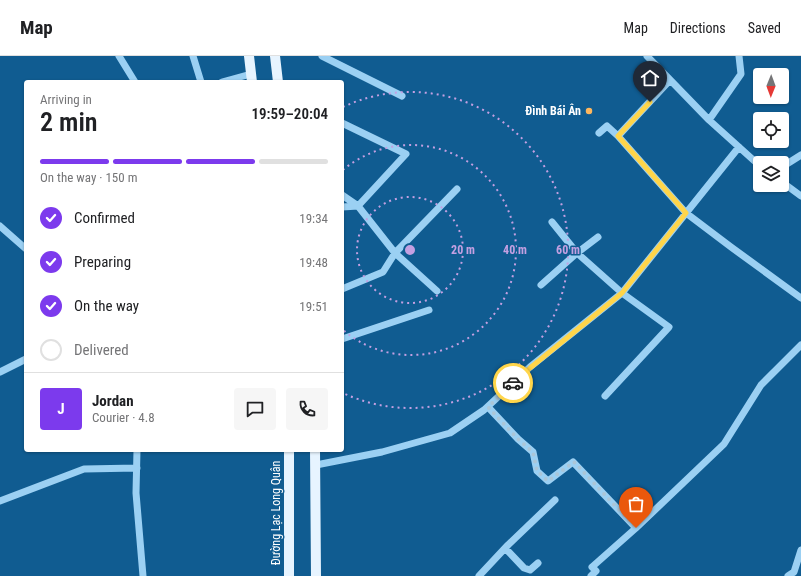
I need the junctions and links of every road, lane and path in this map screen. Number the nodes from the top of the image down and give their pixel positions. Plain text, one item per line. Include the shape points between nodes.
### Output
1 (119, 56) edge
2 (193, 56) edge
3 (249, 56) edge
4 (275, 56) edge
5 (322, 56) edge
6 (647, 56) edge
7 (739, 56) edge
8 (251, 78) edge
9 (134, 80) edge
10 (200, 80) edge
11 (236, 80) edge
12 (278, 80) edge
13 (670, 80) junction
14 (402, 96) dead end
15 (709, 120) junction
16 (344, 124) edge
17 (599, 133) dead end
18 (618, 136) junction
19 (740, 147) junction
20 (801, 155) edge
21 (753, 159) edge
22 (789, 163) edge
23 (789, 187) edge
24 (456, 188) dead end
25 (344, 196) edge
26 (801, 196) edge
27 (358, 206) junction
28 (344, 207) edge
29 (686, 213) junction
30 (552, 222) dead end
31 (0, 226) edge
32 (598, 237) dead end
33 (24, 247) edge
34 (395, 253) junction
35 (577, 253) junction
36 (541, 285) dead end
37 (344, 288) edge
38 (437, 291) dead end
39 (622, 293) junction
40 (801, 298) edge
41 (429, 310) dead end
42 (344, 338) edge
43 (801, 345) edge
44 (24, 361) edge
45 (0, 372) edge
46 (605, 396) dead end
47 (488, 407) junction
48 (137, 452) edge
49 (288, 452) edge
50 (315, 452) edge
51 (316, 465) junction
52 (137, 468) junction
53 (555, 500) dead end
54 (0, 501) edge
55 (636, 528) junction
56 (505, 548) junction
57 (801, 550) edge
58 (538, 563) dead end
59 (143, 576) edge
60 (289, 576) edge
61 (316, 576) edge
62 (479, 576) edge
63 (590, 576) edge
64 (788, 576) edge

1 - 9 street
2 - 10 street
3 - 8 main road
4 - 12 main road
5 - 14 street
6 - 13 street
7 - 15 street via 741,74
8 - 11 street
13 - 15 street
13 - 18 street
15 - 19 street
16 - 27 street via 406,154
17 - 18 street via 607,126
18 - 29 street
19 - 21 street
19 - 29 street
20 - 22 street
23 - 26 street
24 - 34 street
25 - 27 street
27 - 28 street
27 - 34 street
29 - 39 street
29 - 40 street
30 - 35 street
31 - 33 street
32 - 35 street
34 - 37 street via 383,272
34 - 38 street
35 - 36 street
35 - 39 street
39 - 46 street via 670,327
39 - 47 street via 530,368
41 - 42 street
43 - 55 street via 761,385 724,444
44 - 45 street
47 - 51 street via 450,433 382,452
47 - 55 street via 533,452 537,471 548,481 574,462
48 - 52 street
49 - 60 main road, Đường Lạc Long Quân
50 - 51 main road
51 - 61 main road
52 - 54 street via 84,469
52 - 59 street via 136,493
53 - 56 street
55 - 63 street via 592,566 596,571
56 - 58 street via 524,568 530,570
56 - 62 street
57 - 64 street via 794,572

